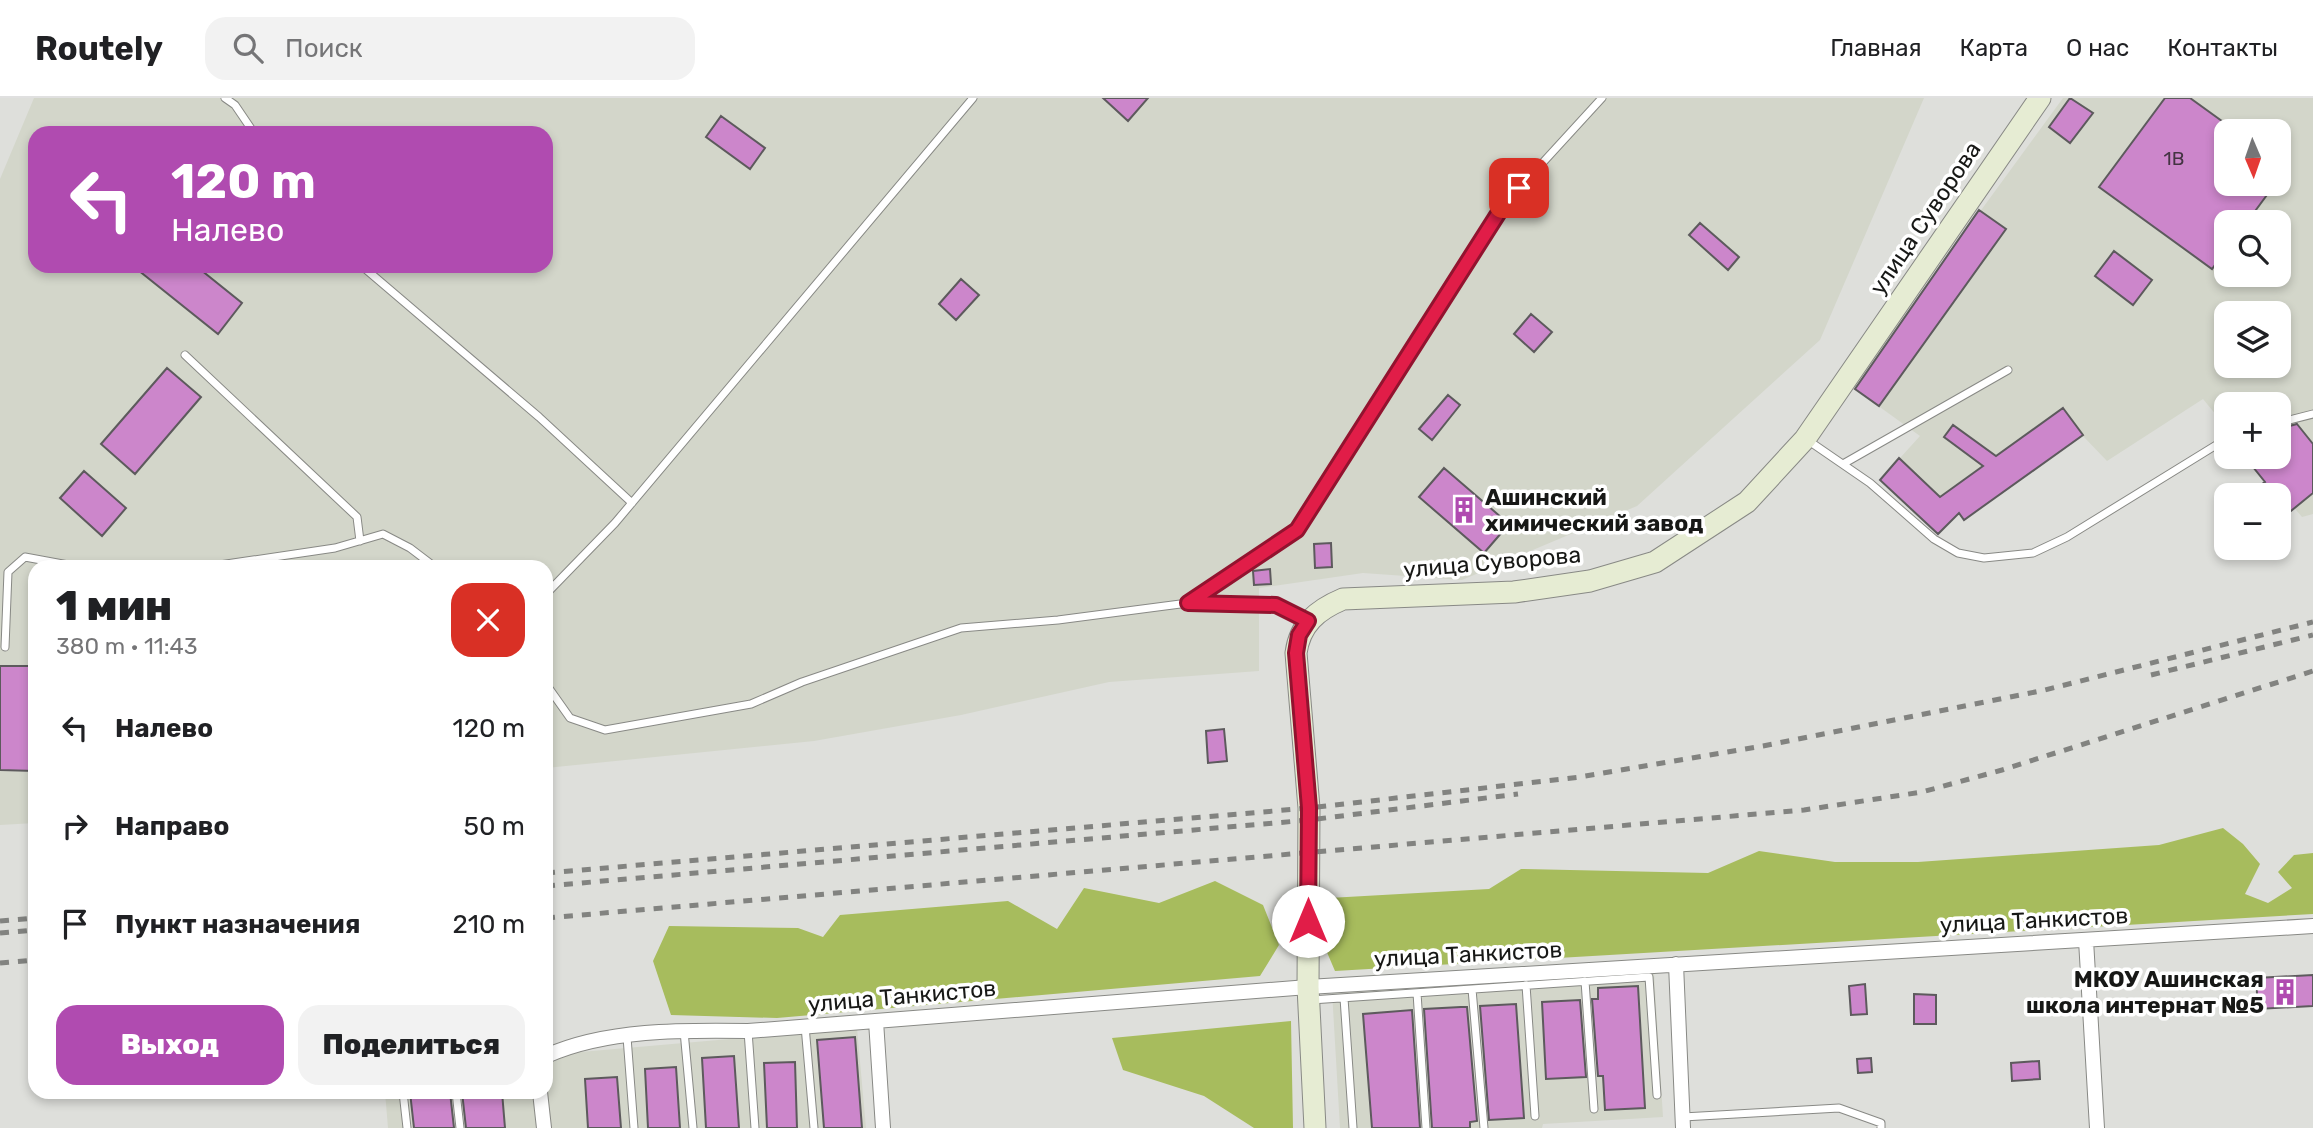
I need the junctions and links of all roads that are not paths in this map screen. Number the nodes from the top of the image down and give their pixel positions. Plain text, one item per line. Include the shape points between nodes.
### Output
1 (225, 98) edge
2 (973, 98) edge
3 (1602, 98) edge
4 (2039, 98) edge
5 (249, 126) edge
6 (370, 273) edge
7 (185, 355) dead end
8 (2008, 370) dead end
9 (2313, 414) edge
10 (2291, 420) edge
11 (1805, 439) junction
12 (2214, 446) edge
13 (1843, 464) junction
14 (632, 503) junction
15 (360, 541) junction
16 (41, 560) edge
17 (254, 560) edge
18 (426, 560) edge
19 (553, 587) edge
20 (1188, 603) junction
21 (1308, 621) junction
22 (5, 647) dead end
23 (553, 694) edge
24 (2313, 926) edge
25 (2085, 940) junction
26 (1676, 964) junction
27 (1585, 981) junction
28 (1527, 985) junction
29 (1472, 989) junction
30 (1309, 993) junction
31 (1417, 993) junction
32 (1344, 998) junction
33 (876, 1021) junction
34 (805, 1026) junction
35 (684, 1030) junction
36 (748, 1031) junction
37 (627, 1037) junction
38 (553, 1053) edge
39 (1657, 1095) dead end
40 (404, 1099) edge
41 (457, 1099) edge
42 (541, 1099) edge
43 (1594, 1109) dead end
44 (1535, 1116) dead end
45 (1683, 1123) edge
46 (407, 1128) edge
47 (460, 1128) edge
48 (544, 1128) edge
49 (634, 1128) edge
50 (693, 1128) edge
51 (755, 1128) edge
52 (814, 1128) edge
53 (883, 1128) edge
54 (1315, 1128) edge
55 (1353, 1128) edge
56 (1426, 1128) edge
57 (1484, 1128) edge
58 (1881, 1128) edge
59 (2097, 1128) edge

1 - 5 lane
2 - 14 lane
3 - 20 lane via 1503,206 1297,530
4 - 11 street, улица Суворова
6 - 14 lane
7 - 15 lane via 357,517
8 - 13 lane
9 - 10 lane
11 - 13 lane
11 - 21 street, улица Суворова via 1747,502 1656,562 1590,581 1514,592 1343,599
12 - 13 lane via 2067,537 2033,552 1983,558 1958,553 1934,539
14 - 19 lane
15 - 17 lane
15 - 18 lane via 383,534
16 - 22 lane via 25,557 8,572
20 - 21 lane via 1276,605
20 - 23 lane via 961,628 751,704 605,730 570,718
21 - 30 street via 1299,635 1296,653 1309,808
24 - 25 street, улица Танкистов
25 - 26 street, улица Танкистов
25 - 59 street
26 - 30 street, улица Танкистов
26 - 45 street
27 - 28 lane
27 - 39 lane via 1649,977
27 - 43 lane
28 - 29 lane
28 - 44 lane
29 - 31 lane
29 - 57 lane
30 - 32 lane
30 - 33 street, улица Танкистов
30 - 54 street
31 - 32 lane
31 - 56 lane
32 - 55 lane
33 - 34 street, улица Танкистов
33 - 53 street
34 - 36 street, улица Танкистов
34 - 52 lane
35 - 36 street, улица Танкистов
35 - 37 street, улица Танкистов
35 - 50 lane
36 - 51 lane
37 - 38 street, улица Танкистов
37 - 49 lane
40 - 46 lane
41 - 47 lane
42 - 48 street
45 - 58 lane via 1839,1108 1881,1123

